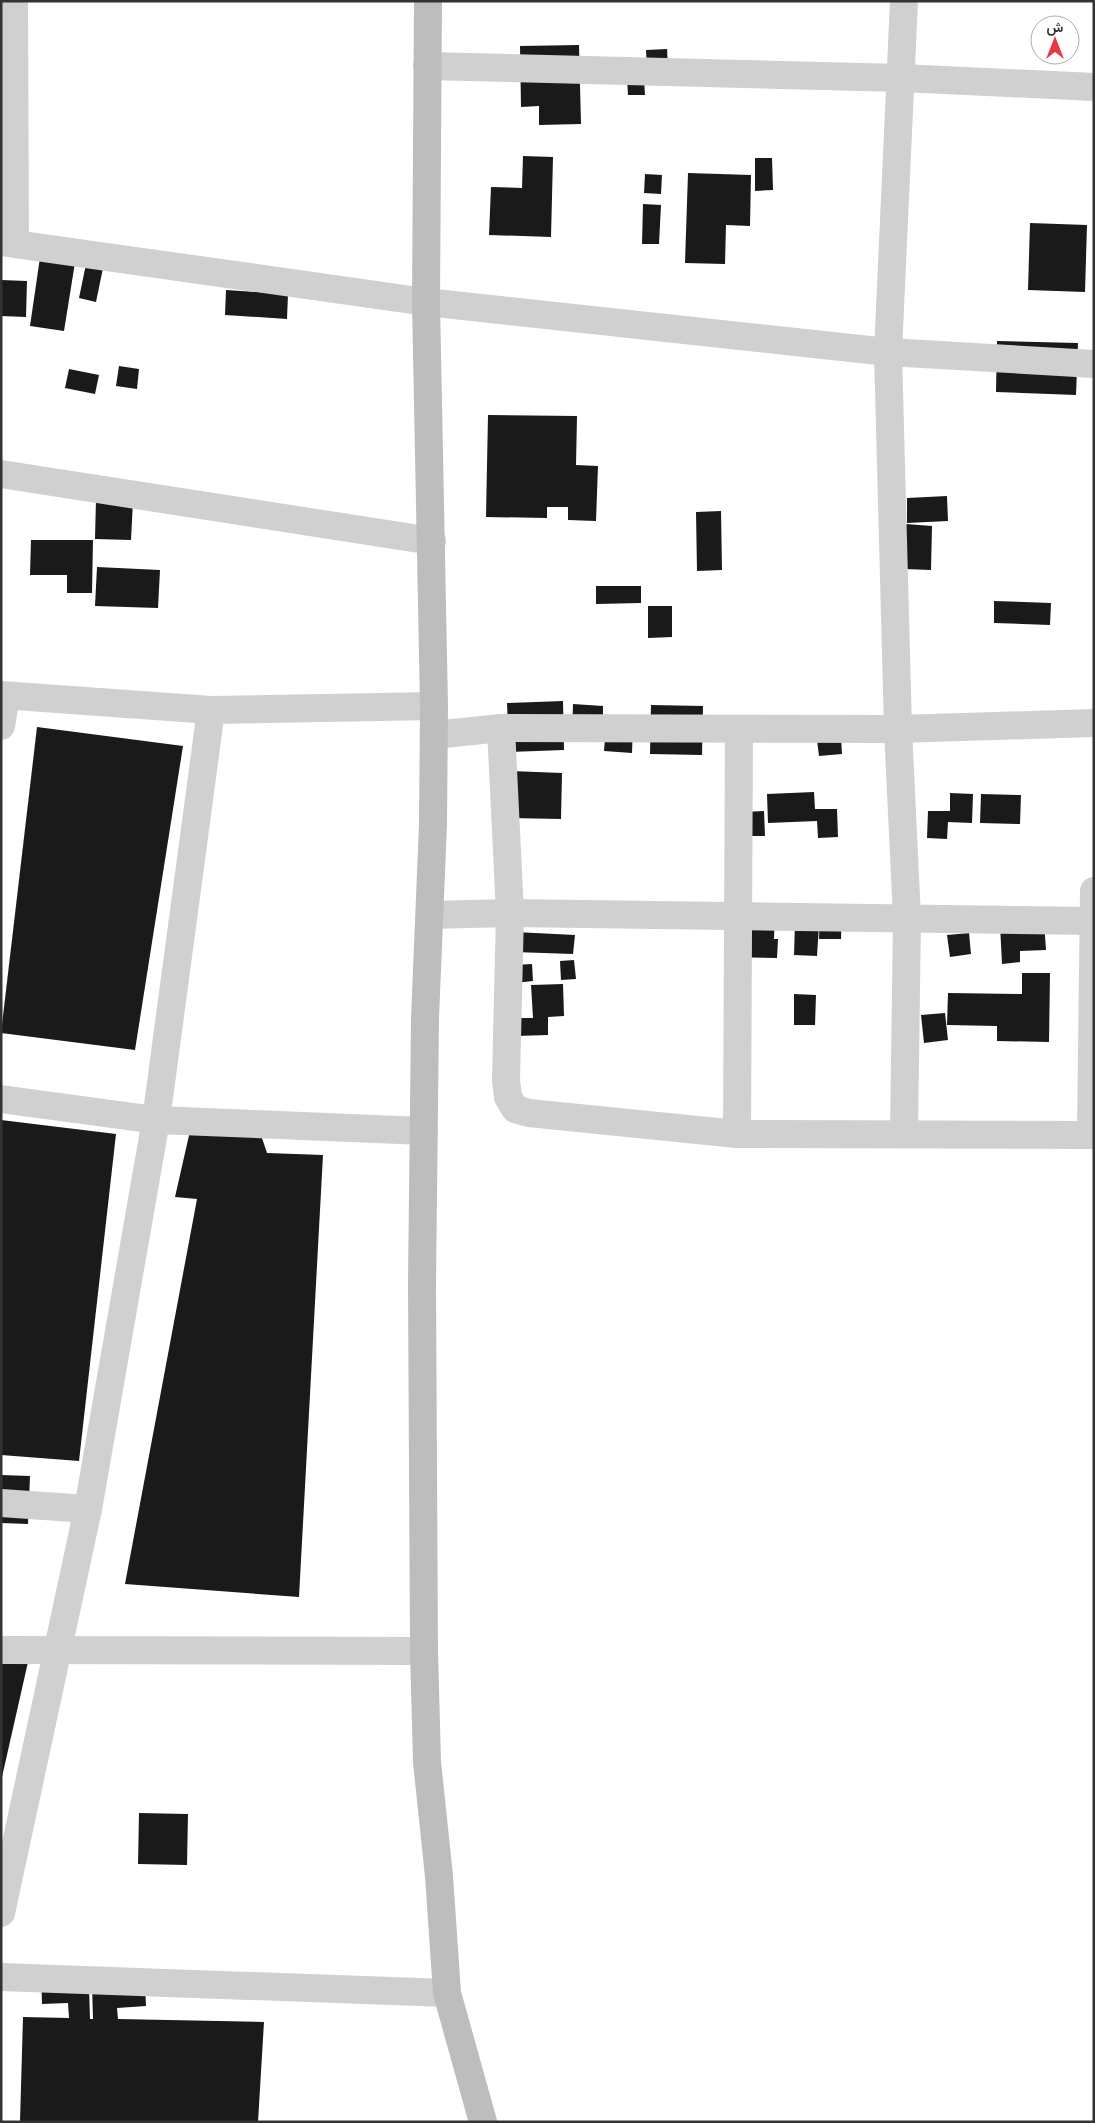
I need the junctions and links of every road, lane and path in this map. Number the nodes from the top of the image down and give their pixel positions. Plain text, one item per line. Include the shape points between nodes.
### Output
1 (14, 1) edge
2 (428, 1) edge
3 (904, 1) edge
4 (427, 66) junction
5 (902, 78) junction
6 (1094, 86) edge
7 (8, 243) edge
8 (426, 302) junction
9 (888, 352) junction
10 (1094, 364) edge
11 (1, 474) edge
12 (432, 541) junction
13 (4, 696) edge
14 (434, 706) junction
15 (211, 710) junction
16 (1094, 723) edge
17 (1, 726) edge
18 (501, 728) junction
19 (898, 729) junction
20 (739, 730) junction
21 (434, 735) junction
22 (1094, 891) edge
23 (510, 913) junction
24 (430, 915) junction
25 (738, 918) junction
26 (907, 918) junction
27 (1093, 921) edge
28 (1, 1099) edge
29 (156, 1120) junction
30 (424, 1131) junction
31 (904, 1133) junction
32 (737, 1134) junction
33 (1092, 1135) edge
34 (1, 1503) edge
35 (88, 1509) junction
36 (1, 1650) edge
37 (56, 1651) junction
38 (424, 1651) junction
39 (1, 1913) edge
40 (1, 1978) edge
41 (447, 1993) junction
42 (483, 2122) edge

1 - 7 street
2 - 4 main road
3 - 5 street
4 - 5 street
4 - 8 main road
5 - 6 street
5 - 9 street
7 - 8 street
8 - 9 street
8 - 12 main road
9 - 10 street
9 - 19 street
11 - 12 street
12 - 14 main road
13 - 15 street
13 - 17 street
14 - 15 street
14 - 21 main road
15 - 29 street
16 - 19 street
18 - 20 street
18 - 21 street
18 - 23 street
19 - 20 street
19 - 26 street
20 - 25 street
21 - 24 main road
22 - 27 street
23 - 24 street
23 - 25 street
23 - 32 street via 506,1080 508,1097 515,1109
24 - 30 main road via 424,1018
25 - 26 street
25 - 32 street
26 - 27 street
26 - 31 street
27 - 33 street
28 - 29 street
29 - 30 street
29 - 35 street
30 - 38 main road
31 - 32 street
31 - 33 street
34 - 35 street
35 - 37 street
36 - 37 street
37 - 38 street
37 - 39 street
38 - 41 main road via 427,1762
40 - 41 street
41 - 42 main road

